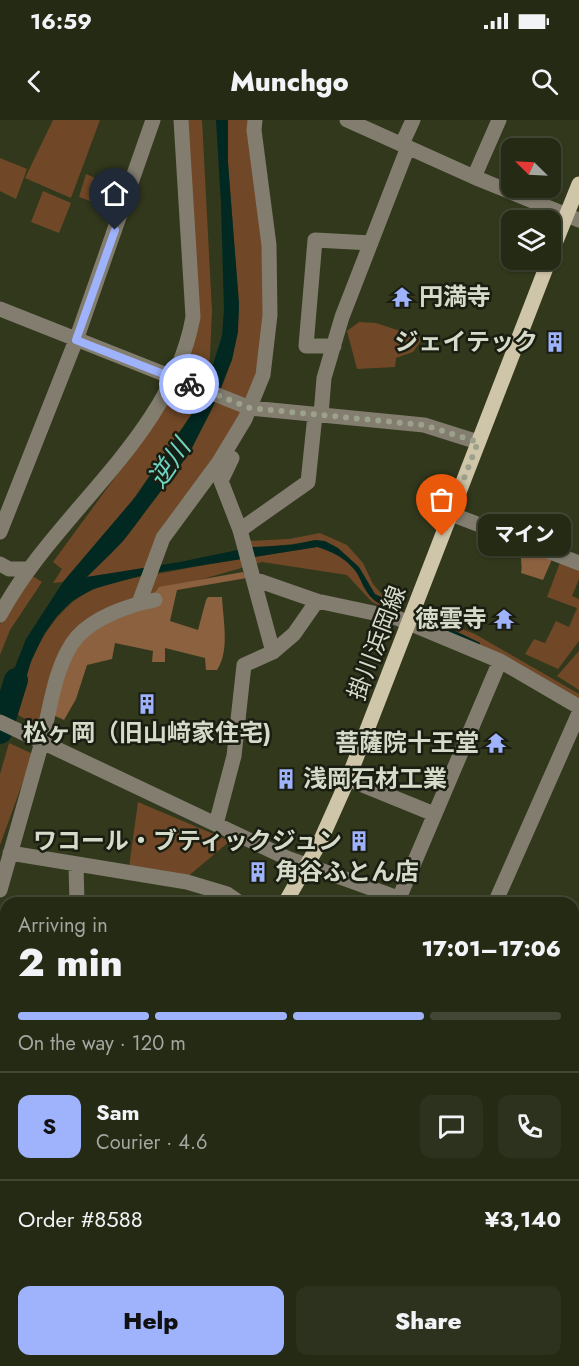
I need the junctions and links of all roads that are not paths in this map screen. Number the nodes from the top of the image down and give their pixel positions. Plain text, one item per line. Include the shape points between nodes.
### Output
1 (153, 120) edge
2 (182, 120) edge
3 (255, 120) edge
4 (346, 120) edge
5 (413, 120) edge
6 (499, 120) edge
7 (405, 146) junction
8 (474, 177) junction
9 (579, 184) edge
10 (573, 218) edge
11 (561, 239) edge
12 (371, 243) junction
13 (545, 270) edge
14 (0, 309) edge
15 (76, 340) junction
16 (334, 346) junction
17 (179, 380) junction
18 (246, 411) junction
19 (318, 415) junction
20 (478, 442) junction
21 (451, 514) junction
22 (0, 532) edge
23 (241, 535) junction
24 (579, 563) edge
25 (0, 564) edge
26 (28, 569) junction
27 (252, 574) junction
28 (155, 600) dead end
29 (317, 601) junction
30 (139, 603) junction
31 (0, 615) edge
32 (409, 623) junction
33 (273, 652) junction
34 (500, 661) junction
35 (579, 707) edge
36 (579, 713) edge
37 (0, 722) edge
38 (40, 740) junction
39 (348, 779) junction
40 (434, 814) junction
41 (216, 824) junction
42 (10, 853) junction
43 (76, 865) junction
44 (306, 866) junction
45 (0, 890) edge
46 (77, 897) edge
47 (231, 897) edge
48 (288, 897) edge
49 (392, 897) edge
50 (404, 897) edge
51 (498, 897) edge

1 - 15 street
2 - 17 street via 193,317
3 - 18 street via 268,245 270,315 262,375
4 - 7 street
5 - 7 street
6 - 8 street
7 - 8 street
7 - 12 street
8 - 10 street
9 - 10 main road, 掛川浜岡線
10 - 11 main road, 掛川浜岡線
12 - 16 street
12 - 16 street via 315,240 306,346
13 - 20 main road, 掛川浜岡線
14 - 15 street
15 - 17 street
15 - 22 street
16 - 19 street
17 - 18 street
17 - 26 street via 135,441
18 - 19 street
18 - 23 street via 249,422 221,481
18 - 30 street via 219,462 163,538
19 - 20 street via 424,425
19 - 23 street via 308,482
20 - 21 main road, 掛川浜岡線
21 - 24 street
21 - 32 main road, 掛川浜岡線
23 - 27 street
25 - 26 street via 9,569
26 - 31 street
27 - 29 street
27 - 33 street
28 - 30 street
29 - 32 street
29 - 33 street via 294,634
30 - 38 street via 98,621 78,636 67,652
32 - 34 street
32 - 39 main road, 掛川浜岡線
33 - 41 street via 244,665 234,756
34 - 35 street
34 - 40 street
36 - 51 street
37 - 38 street
38 - 41 street
38 - 42 street
39 - 40 street
39 - 44 main road, 掛川浜岡線
40 - 50 street
41 - 44 street
42 - 43 street
42 - 45 street
43 - 46 street
43 - 47 street via 187,882
44 - 48 main road, 掛川浜岡線
44 - 49 street

